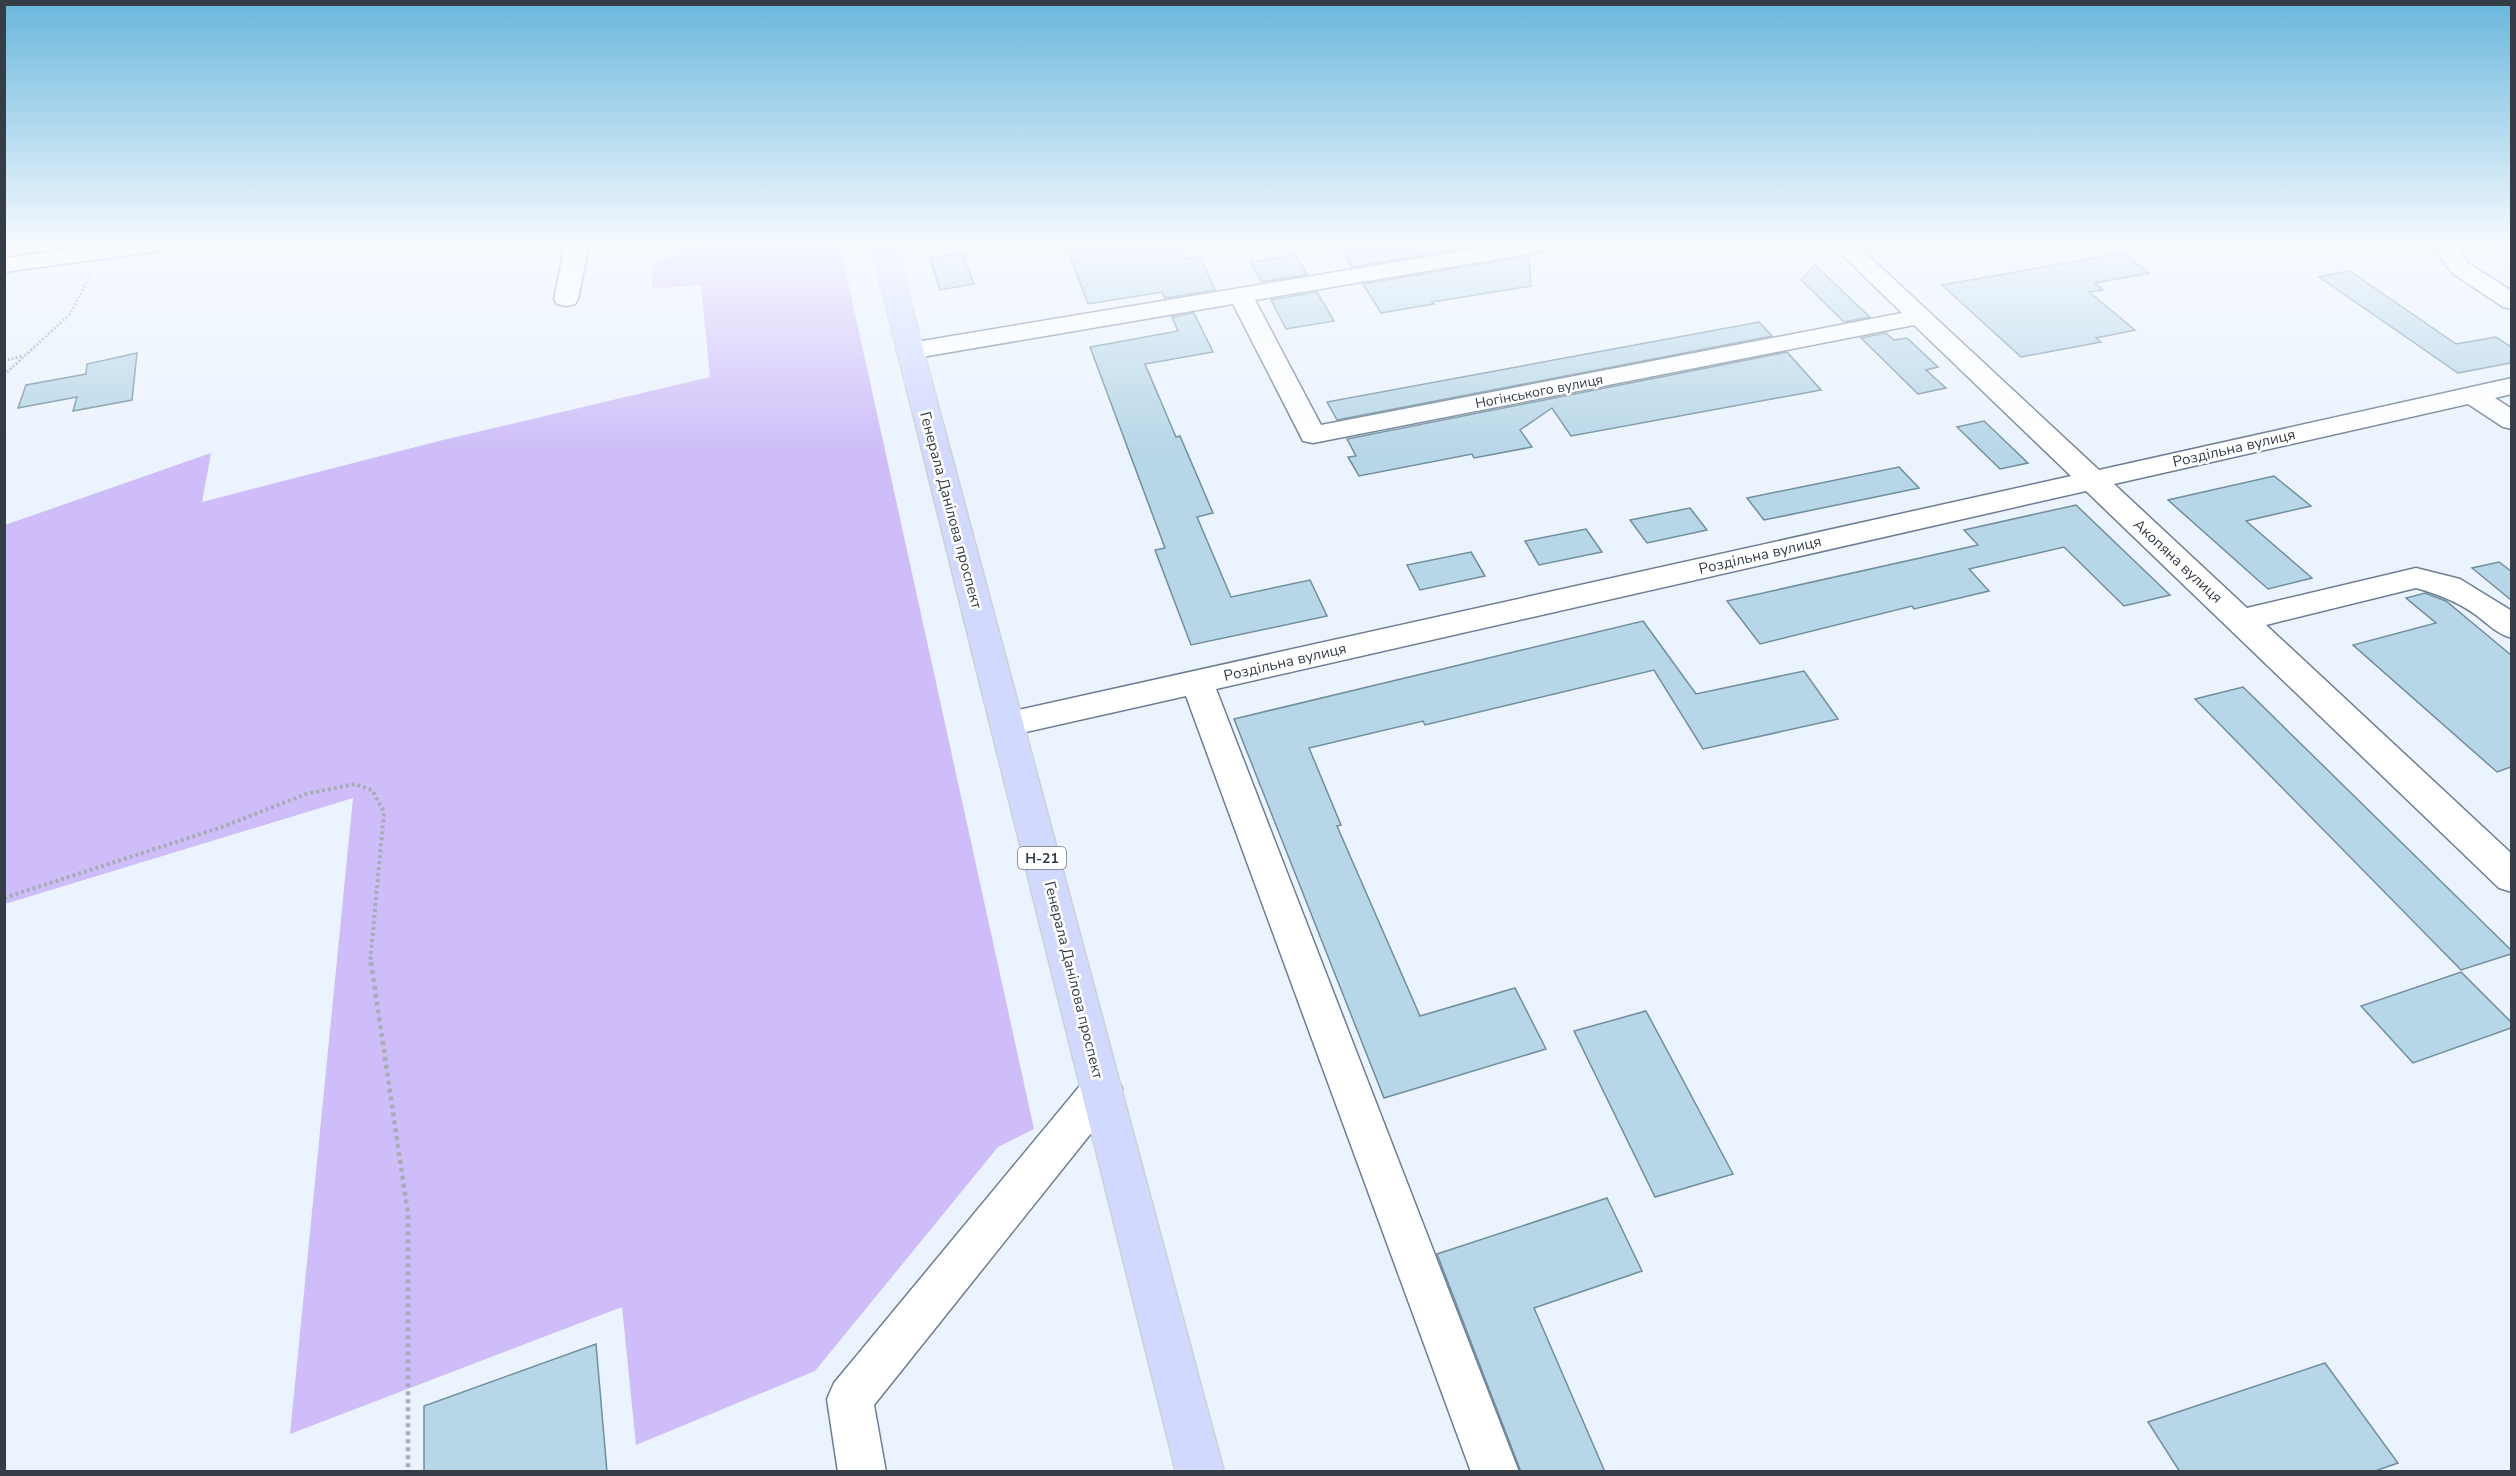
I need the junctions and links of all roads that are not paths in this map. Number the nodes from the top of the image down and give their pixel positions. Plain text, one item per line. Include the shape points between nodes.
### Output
1 (901, 314) edge
2 (1129, 314) edge
3 (1250, 314) edge
4 (1917, 314) edge
5 (1920, 317) junction
6 (910, 351) junction
7 (2511, 386) edge
8 (2473, 395) junction
9 (2511, 421) edge
10 (2092, 480) junction
11 (2240, 621) junction
12 (2511, 627) edge
13 (1197, 682) junction
14 (1008, 724) junction
15 (2511, 877) edge
16 (1102, 1089) junction
17 (862, 1472) edge
18 (1200, 1472) edge
19 (1495, 1472) edge

1 - 6 main road, Генерала Данілова проспект / Н-21
2 - 6 street
3 - 5 street, Ногінського вулиця via 1313,435
4 - 5 street, Акопяна вулиця
5 - 10 street, Акопяна вулиця
6 - 14 main road, Генерала Данілова проспект / Н-21
7 - 8 street, Роздільна вулиця
8 - 9 street
8 - 10 street, Роздільна вулиця
10 - 11 street, Акопяна вулиця
10 - 13 street, Роздільна вулиця
11 - 12 street via 2416,578 2449,586 2485,606
11 - 15 street, Акопяна вулиця
13 - 14 street, Роздільна вулиця
13 - 19 street
14 - 16 main road, Генерала Данілова проспект / Н-21
16 - 17 street via 849,1399
16 - 18 main road, Генерала Данілова проспект / Н-21

